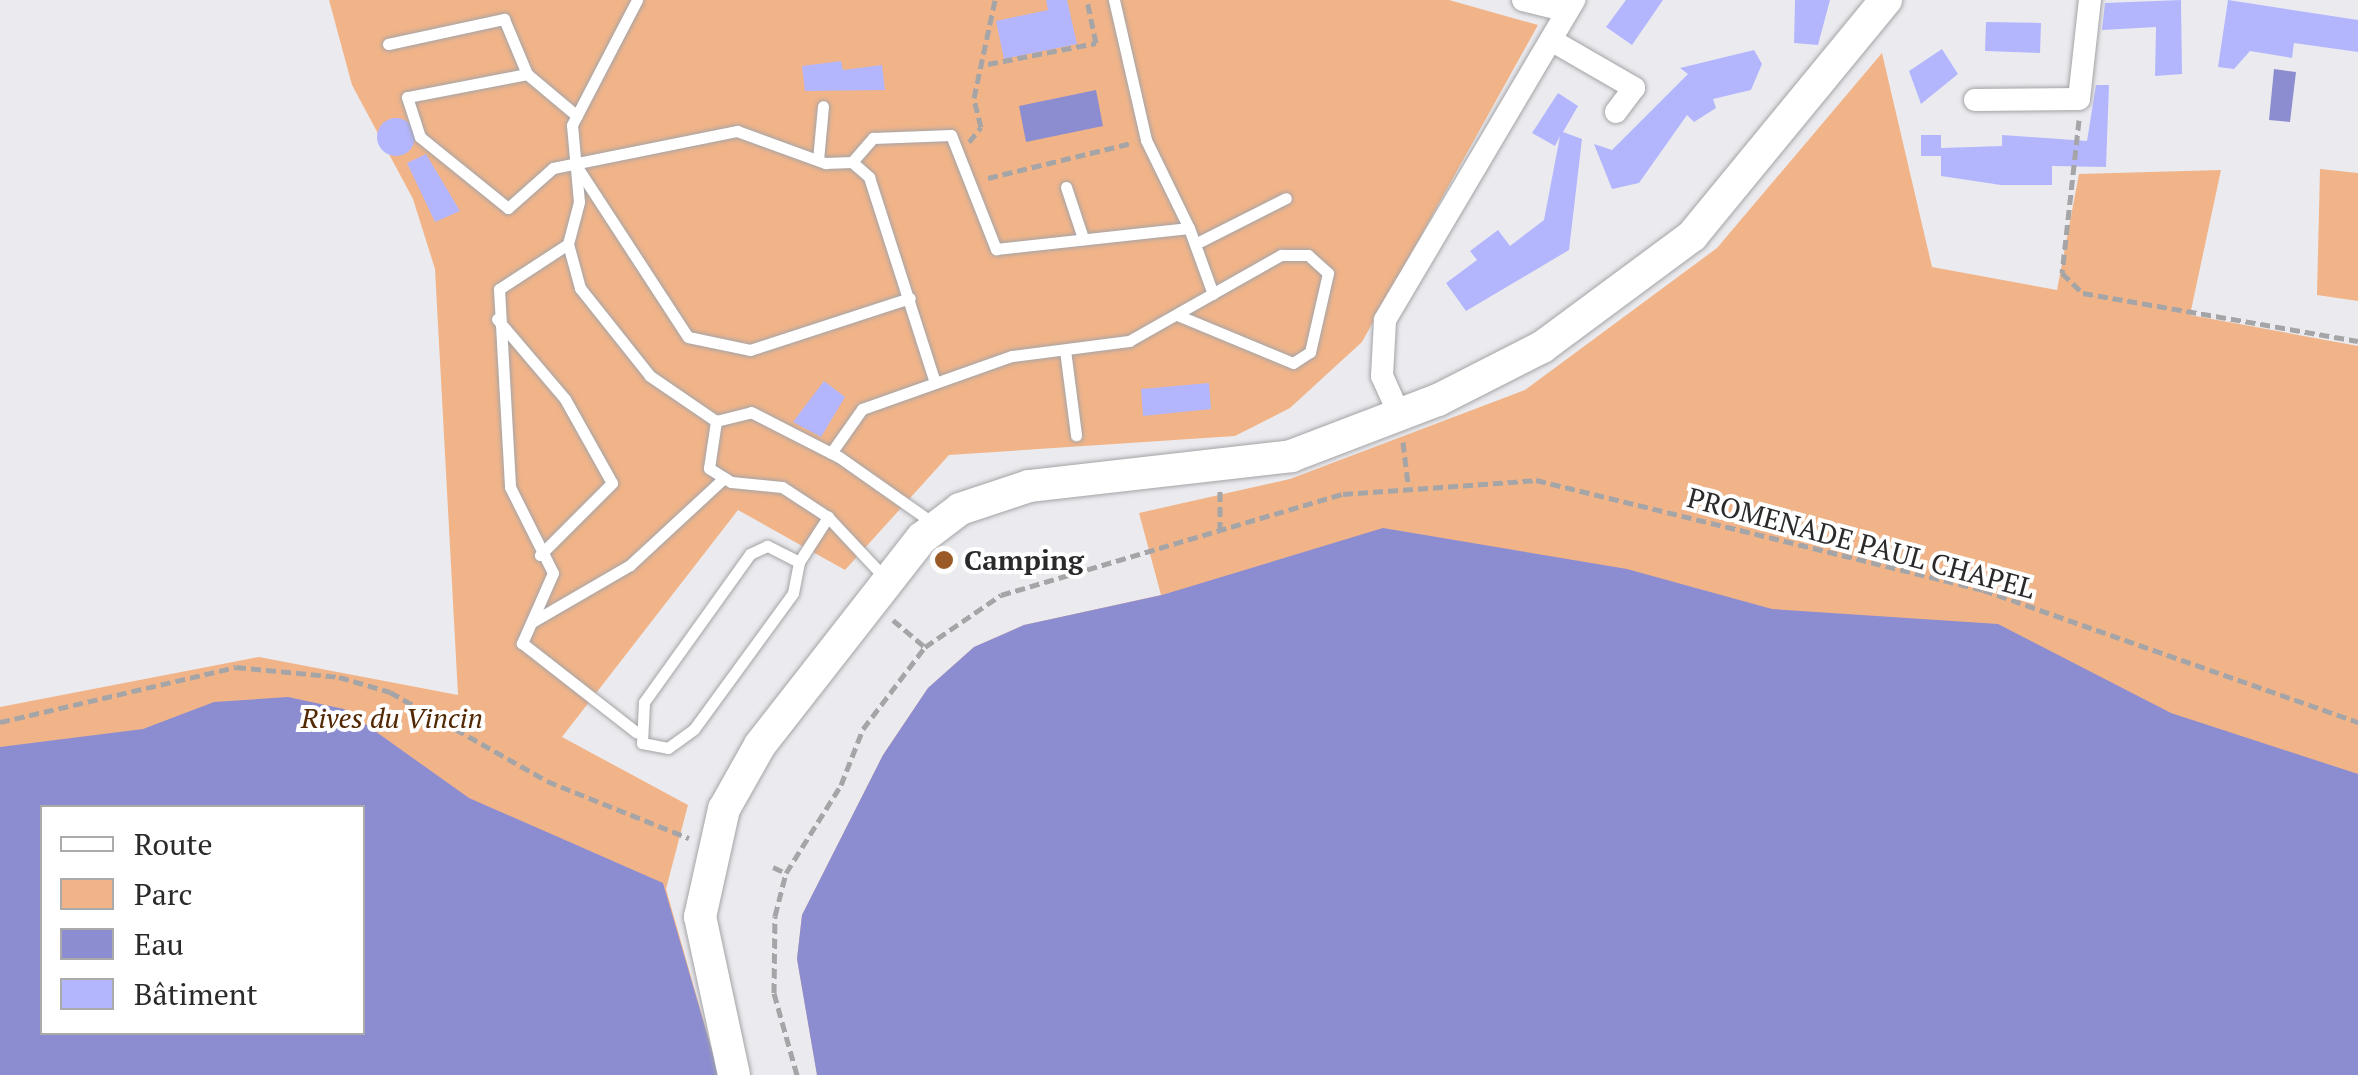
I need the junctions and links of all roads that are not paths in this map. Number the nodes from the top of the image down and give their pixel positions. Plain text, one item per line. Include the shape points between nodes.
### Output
1 (638, 0) edge
2 (1114, 0) edge
3 (1524, 0) edge
4 (1886, 0) edge
5 (2090, 0) edge
6 (1570, 6) edge
7 (1551, 40) junction
8 (388, 44) dead end
9 (527, 74) junction
10 (1975, 100) dead end
11 (823, 106) dead end
12 (1616, 112) dead end
13 (576, 116) junction
14 (818, 160) junction
15 (852, 162) junction
16 (576, 166) junction
17 (1066, 187) dead end
18 (1286, 198) dead end
19 (1189, 228) junction
20 (1083, 238) junction
21 (1201, 241) junction
22 (568, 244) junction
23 (1213, 294) junction
24 (910, 298) junction
25 (1177, 316) junction
26 (496, 318) junction
27 (1066, 350) junction
28 (935, 382) junction
29 (1400, 416) junction
30 (716, 422) junction
31 (1076, 435) dead end
32 (832, 453) junction
33 (723, 478) junction
34 (828, 517) junction
35 (937, 525) junction
36 (540, 555) junction
37 (799, 562) junction
38 (885, 578) junction
39 (528, 624) junction
40 (636, 732) junction
41 (734, 1075) edge

1 - 13 lane
2 - 19 lane via 1146,140
3 - 6 street
4 - 29 street via 1657,268 1542,347
5 - 10 street via 2078,99
6 - 7 street
7 - 12 street via 1634,88
7 - 29 street via 1385,320 1382,376
8 - 9 lane via 504,19
9 - 13 lane
9 - 16 lane via 406,97 420,137 508,208 553,168
11 - 14 lane
13 - 16 lane
14 - 15 lane
14 - 16 lane via 737,131
15 - 20 lane via 860,146 898,132 951,135 962,147 996,250
15 - 24 lane via 869,178
16 - 22 lane
16 - 24 lane via 688,337 750,350
17 - 20 lane
18 - 21 lane
19 - 20 lane
19 - 21 lane
21 - 23 lane
22 - 26 lane via 499,289
22 - 30 lane via 580,288 650,376
23 - 25 lane
23 - 25 lane via 1281,255 1308,255 1328,273 1310,352 1293,363
24 - 28 lane
25 - 27 lane via 1129,342
26 - 36 lane via 510,487
26 - 36 lane via 564,399 612,484
27 - 28 lane via 1012,356
27 - 31 lane
28 - 32 lane via 862,409
29 - 35 street via 1220,470 1028,486
30 - 32 lane via 751,412
30 - 33 lane via 709,468
32 - 35 lane
33 - 34 lane via 782,486
33 - 39 lane via 630,565
34 - 37 lane
34 - 38 lane
35 - 38 street
36 - 39 lane via 553,586
37 - 40 lane via 767,546 750,554 644,702
37 - 40 lane via 793,594 694,729 668,748 642,743
38 - 41 street via 760,745 711,847 703,948
39 - 40 lane via 526,654

